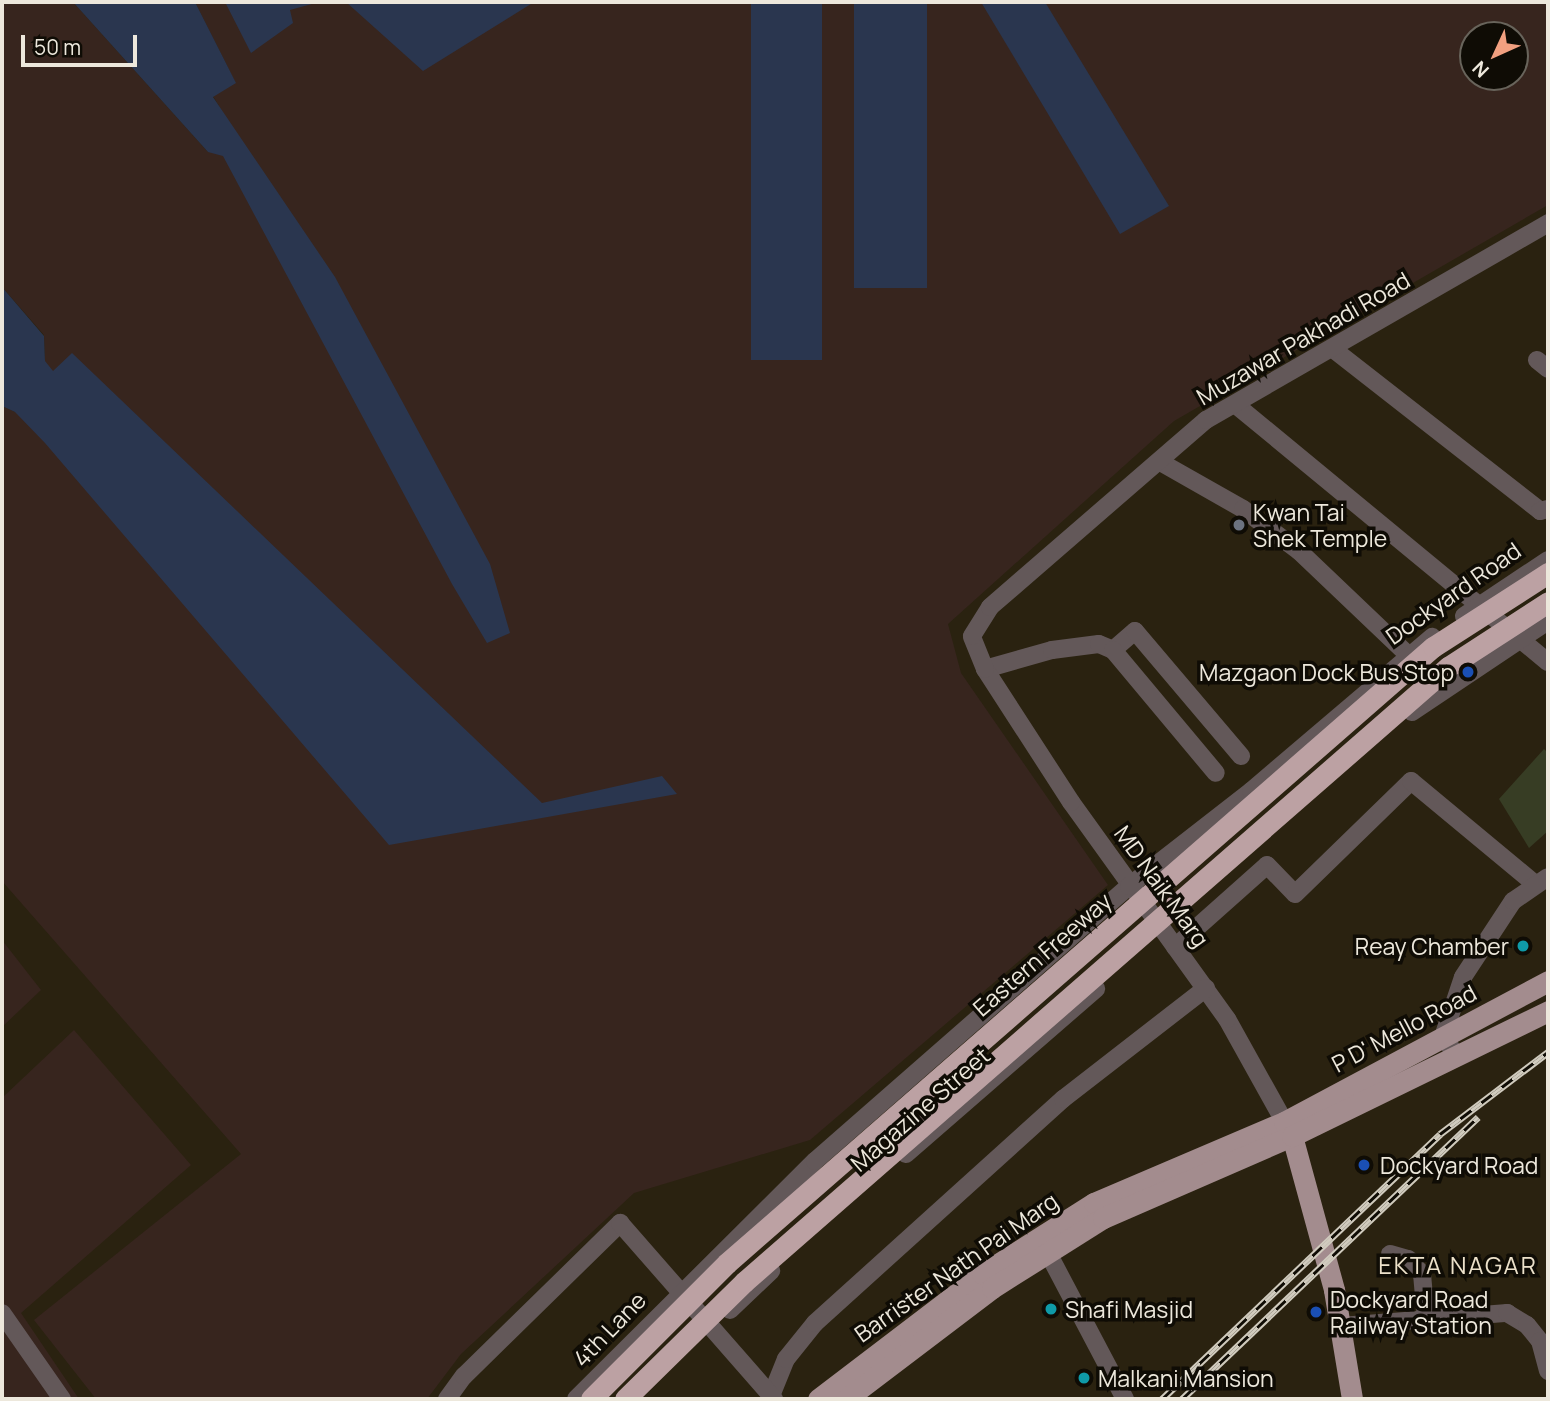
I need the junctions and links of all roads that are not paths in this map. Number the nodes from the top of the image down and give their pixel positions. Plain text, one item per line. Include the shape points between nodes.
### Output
1 (1548, 223) edge
2 (1333, 349) junction
3 (1236, 405) junction
4 (1162, 463) junction
5 (1548, 509) edge
6 (1548, 560) edge
7 (1548, 572) edge
8 (1548, 602) edge
9 (1474, 603) junction
10 (1548, 621) edge
11 (1521, 639) junction
12 (1112, 650) junction
13 (1407, 654) junction
14 (1544, 659) edge
15 (985, 669) junction
16 (1241, 756) dead end
17 (1216, 774) dead end
18 (1541, 880) edge
19 (1129, 886) junction
20 (1162, 930) junction
21 (1175, 947) junction
22 (1548, 981) edge
23 (1206, 988) junction
24 (1548, 1011) edge
25 (1443, 1037) junction
26 (1457, 1056) junction
27 (1288, 1129) junction
28 (1047, 1251) junction
29 (1390, 1254) dead end
30 (678, 1293) junction
31 (2, 1313) edge
32 (1426, 1319) junction
33 (1341, 1326) junction
34 (711, 1327) junction
35 (1548, 1371) edge
36 (773, 1397) edge
37 (62, 1399) edge
38 (447, 1399) edge
39 (576, 1399) edge
40 (590, 1399) edge
41 (625, 1399) edge
42 (637, 1399) edge
43 (818, 1399) edge
44 (846, 1399) edge
45 (1125, 1399) edge
46 (1352, 1399) edge

1 - 2 street, Muzawar Pakhadi Road
2 - 3 street, Muzawar Pakhadi Road
2 - 5 street via 1540,511
3 - 4 street, Muzawar Pakhadi Road via 1206,420
3 - 9 street
4 - 13 street via 1243,509 1299,551
4 - 15 street, Muzawar Pakhadi Road via 978,619 972,636
6 - 9 street, Dockyard Road
7 - 40 highway, Eastern Freeway via 1433,647 727,1263
8 - 41 highway via 1448,667 744,1282
9 - 11 street
9 - 13 street, Dockyard Road
9 - 14 street
10 - 11 street
11 - 20 street via 1429,698
12 - 15 street via 1099,644 1052,650
12 - 16 street via 1135,631
12 - 17 street
13 - 19 street, Dockyard Road via 1251,791
15 - 19 street, MD Naik Marg
18 - 21 street via 1411,781 1295,894 1267,865
18 - 25 street via 1513,901 1463,977
19 - 20 street, MD Naik Marg
19 - 30 street, Magazine Street via 815,1161
20 - 21 street, MD Naik Marg
20 - 34 street, Magazine Street
21 - 23 street, MD Naik Marg
22 - 25 main road, P D' Mello Road
23 - 27 street, MD Naik Marg
23 - 36 street via 1063,1099 816,1323 786,1359
24 - 26 main road, P D' Mello Road
25 - 26 street
25 - 27 main road, P D' Mello Road
26 - 27 main road, P D' Mello Road
27 - 28 main road, Barrister Nath Pai Marg via 1148,1195
27 - 33 main road
27 - 43 main road, Barrister Nath Pai Marg via 1141,1180 1037,1236
28 - 44 main road, Barrister Nath Pai Marg
28 - 45 street
29 - 32 street via 1408,1259 1422,1274
30 - 34 street
30 - 38 street via 620,1223 464,1376
30 - 39 street, 4th Lane
31 - 37 street
32 - 33 street
32 - 35 street via 1507,1313 1527,1325 1540,1341
33 - 46 main road
34 - 36 street
34 - 42 street, Magazine Street

